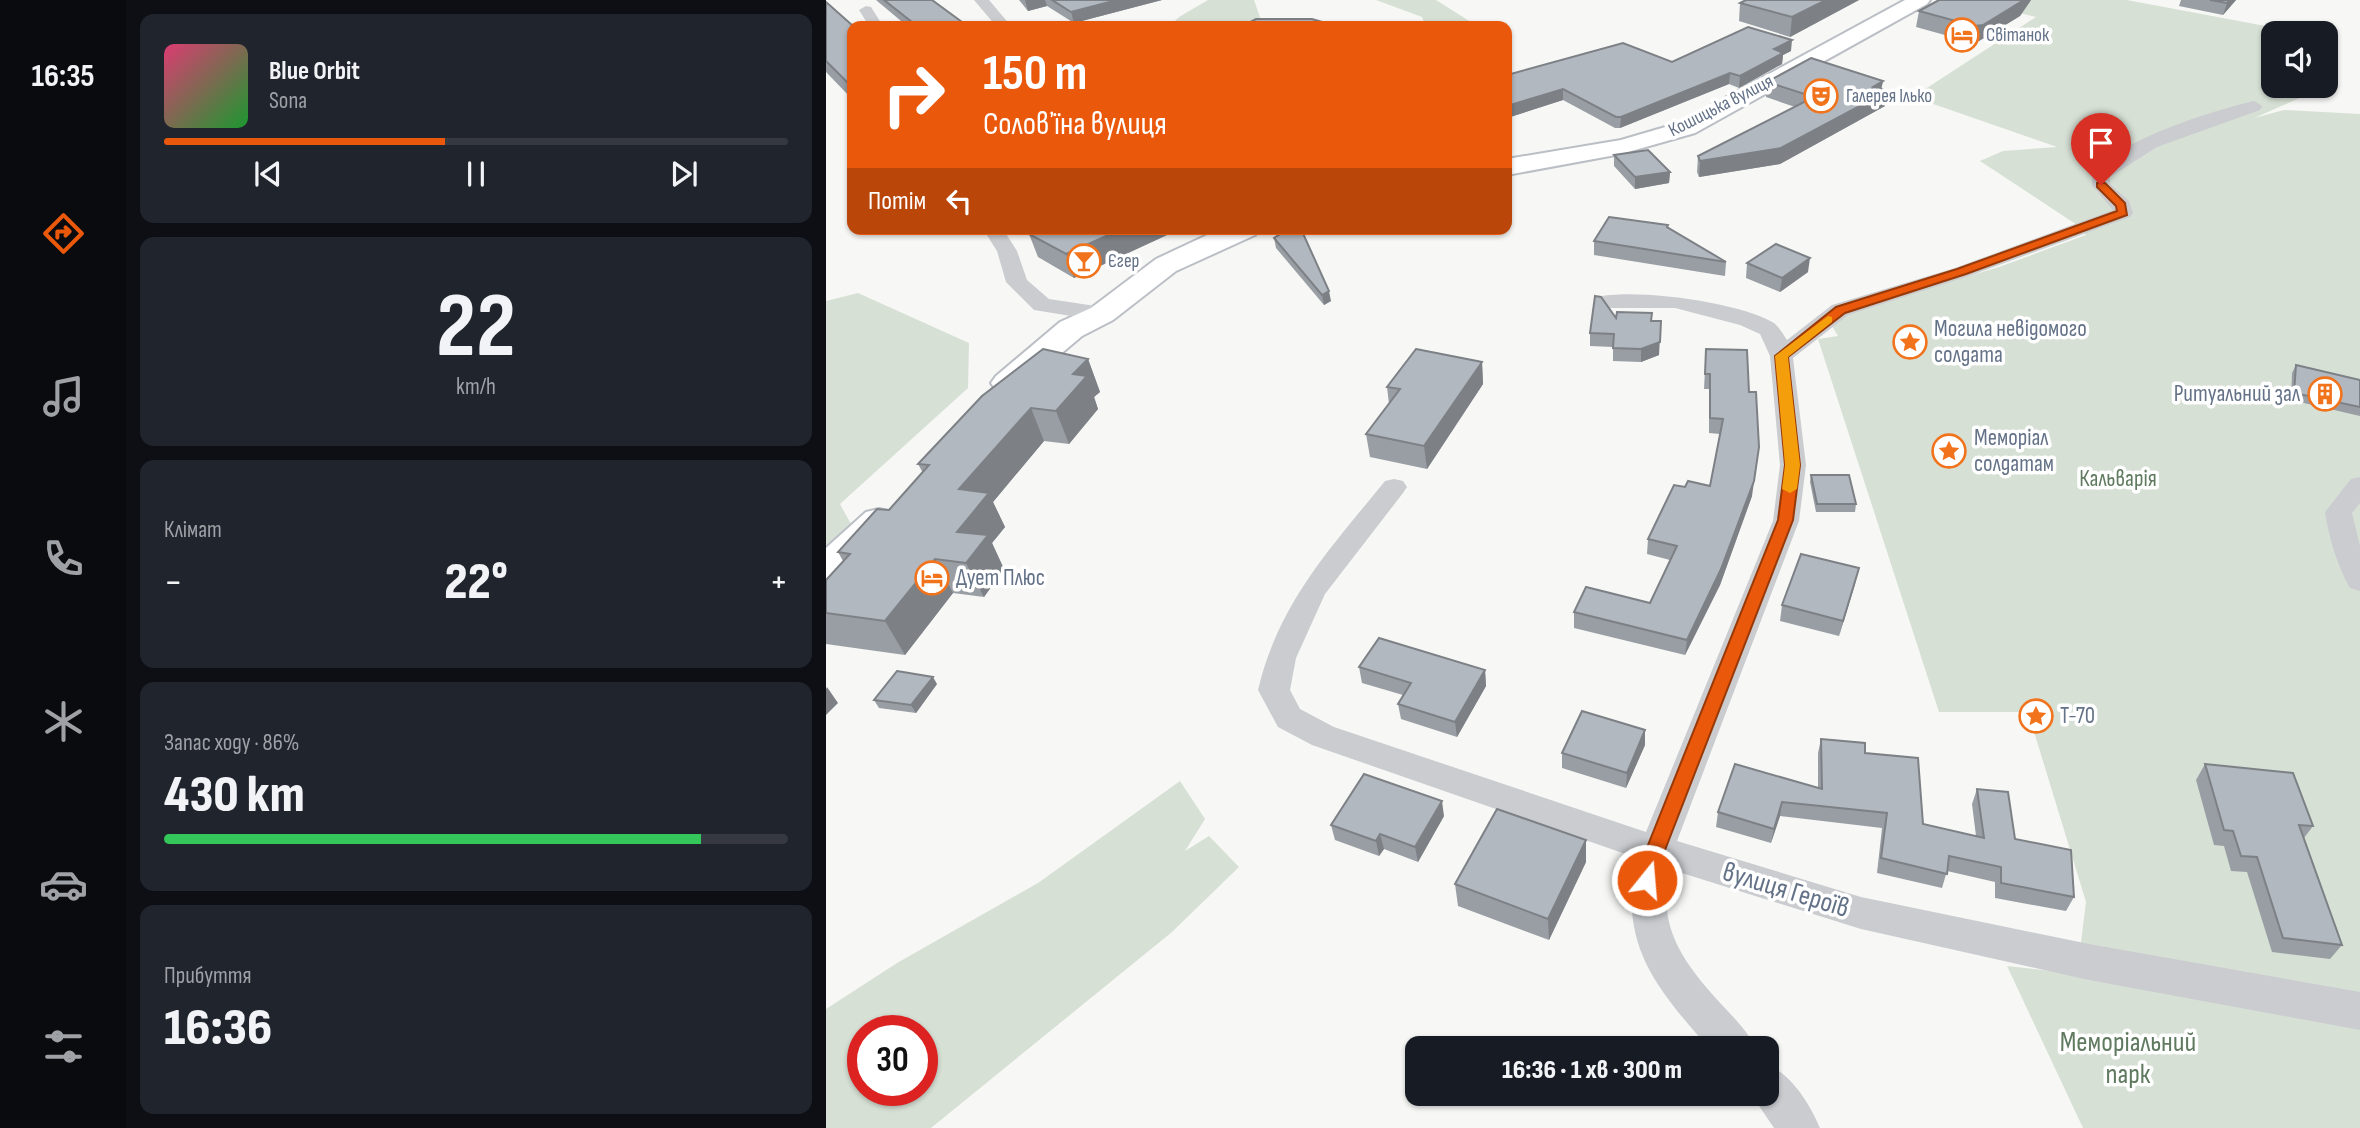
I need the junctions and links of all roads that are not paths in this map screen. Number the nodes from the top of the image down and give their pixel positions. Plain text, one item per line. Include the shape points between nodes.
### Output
1 (981, 0) edge
2 (1920, 0) edge
3 (866, 10) dead end
4 (873, 21) edge
5 (1000, 21) edge
6 (2254, 106) dead end
7 (1512, 166) edge
8 (997, 235) edge
9 (1230, 235) edge
10 (1605, 302) edge
11 (1102, 314) junction
12 (1782, 356) junction
13 (992, 408) edge
14 (2360, 485) edge
15 (1394, 487) dead end
16 (905, 494) edge
17 (826, 570) edge
18 (2360, 581) edge
19 (1656, 850) junction
20 (2360, 1011) edge
21 (1724, 1036) edge
22 (1779, 1100) edge
23 (1799, 1128) edge

1 - 5 street
2 - 7 street, Кошицька вулиця via 1687,128 1622,148
3 - 4 street
6 - 12 street via 2214,117 2110,166 2101,175 2101,185 2122,205 2123,213 1962,272 1840,310
8 - 11 street via 1017,282 1042,305
9 - 11 street via 1166,265
10 - 12 street via 1675,302 1748,320 1768,329
11 - 13 street via 1090,337
12 - 19 street via 1793,465 1786,520
14 - 18 street via 2338,512
15 - 19 street, вулиця Героїв via 1313,590 1297,621 1274,690 1289,718 1323,736
16 - 17 street
19 - 20 street, вулиця Героїв via 1861,913 2089,962
19 - 21 street via 1647,880 1646,910 1654,940 1675,981
22 - 23 street

